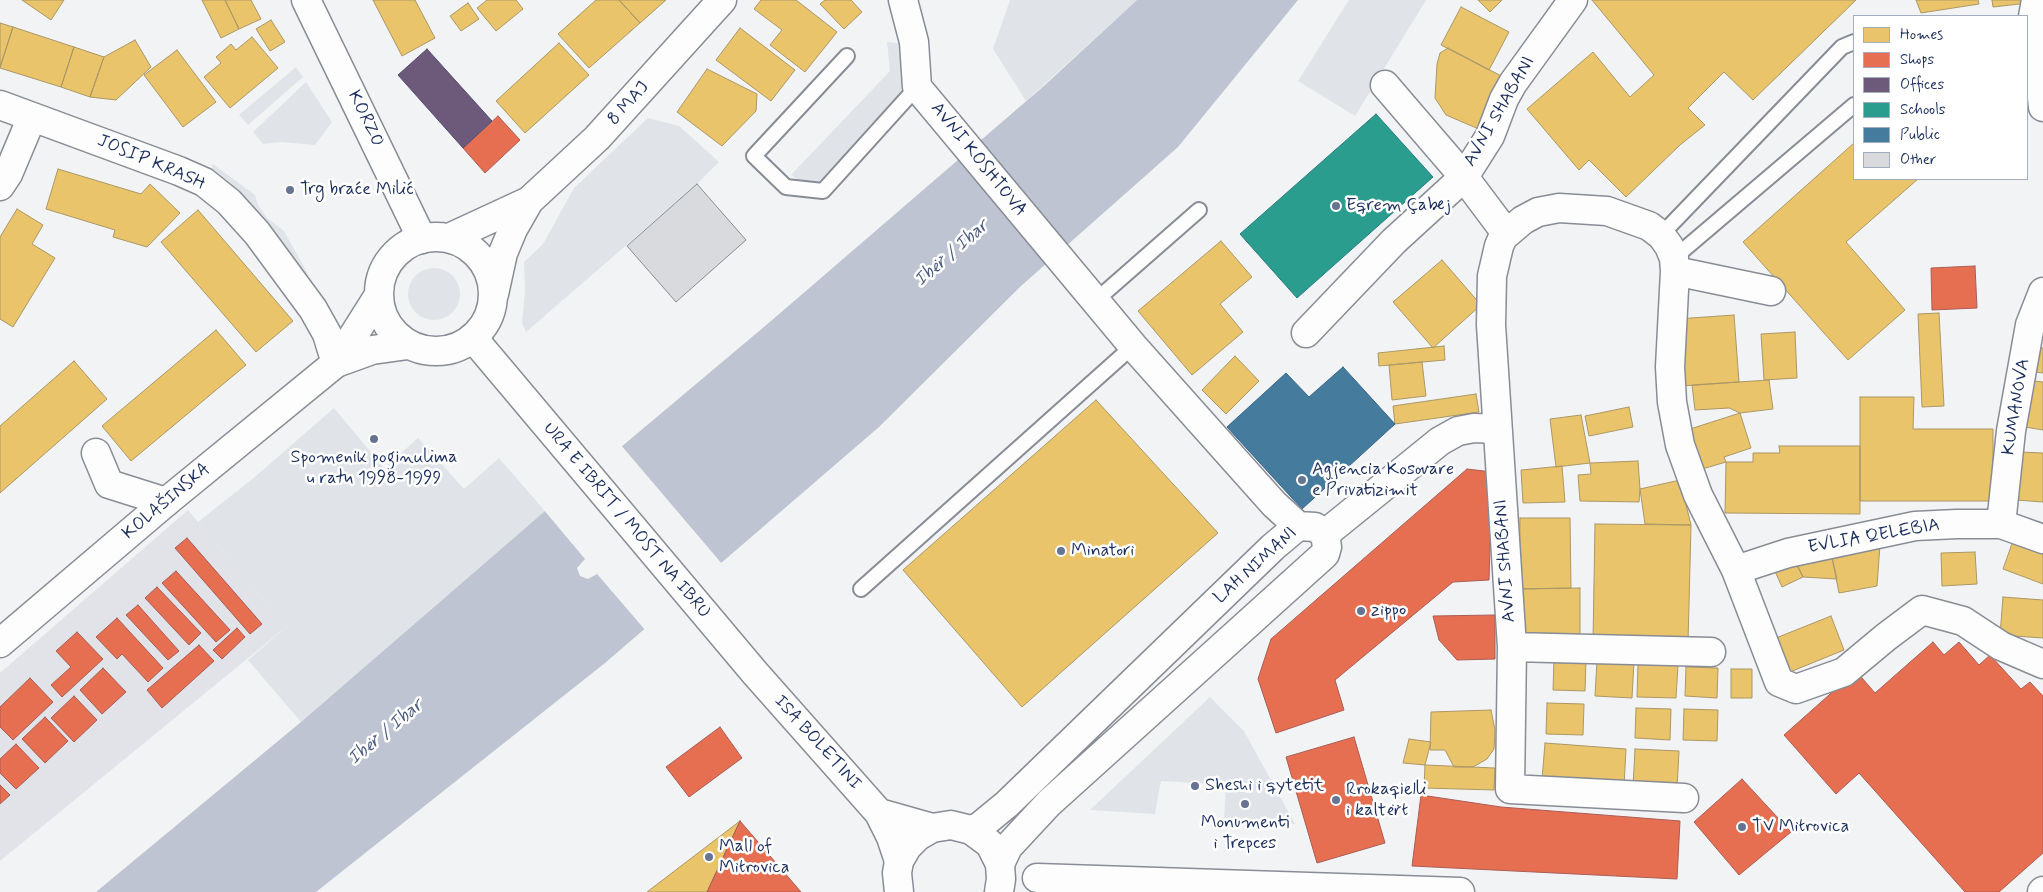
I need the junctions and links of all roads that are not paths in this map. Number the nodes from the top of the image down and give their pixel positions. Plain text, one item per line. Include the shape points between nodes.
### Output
1 (306, 0) edge
2 (722, 0) edge
3 (903, 0) edge
4 (1573, 0) edge
5 (2036, 0) edge
6 (1853, 42) edge
7 (847, 56) dead end
8 (1385, 85) dead end
9 (918, 87) junction
10 (0, 104) edge
11 (1853, 106) edge
12 (2043, 106) edge
13 (32, 116) junction
14 (1464, 177) junction
15 (0, 186) edge
16 (529, 201) junction
17 (1199, 210) dead end
18 (1506, 233) junction
19 (449, 238) junction
20 (422, 239) junction
21 (1670, 255) junction
22 (1771, 291) dead end
23 (2043, 292) edge
24 (379, 295) junction
25 (494, 296) junction
26 (1094, 302) junction
27 (1306, 333) dead end
28 (473, 338) junction
29 (408, 344) junction
30 (1133, 346) junction
31 (336, 363) junction
32 (1498, 429) junction
33 (96, 453) dead end
34 (166, 502) junction
35 (2001, 524) junction
36 (1298, 526) junction
37 (1325, 534) junction
38 (2043, 539) edge
39 (1736, 570) junction
40 (861, 589) dead end
41 (0, 643) edge
42 (1512, 647) junction
43 (1711, 652) dead end
44 (2043, 664) edge
45 (755, 674) joint
46 (1684, 798) dead end
47 (879, 813) junction
48 (932, 828) junction
49 (971, 830) junction
50 (1004, 856) junction
51 (899, 861) junction
52 (1037, 878) dead end
53 (899, 892) edge
54 (999, 892) edge
55 (1460, 892) edge

1 - 20 street, KORZO
2 - 16 street, 8 MAJ via 597,138
3 - 9 street, AVNI KOSHTOVA via 914,42
4 - 14 street, AVNI SHABANI via 1524,66 1504,99 1490,136
5 - 12 street via 2033,17
6 - 21 lane via 1842,47
7 - 9 lane via 754,156 786,187 823,191
8 - 14 street, AVNI SHABANI
9 - 26 street, AVNI KOSHTOVA
10 - 13 street, JOSIP KRASH
11 - 21 lane
13 - 15 street
13 - 31 street, JOSIP KRASH via 204,182 257,233 313,309
14 - 18 street, AVNI SHABANI
14 - 27 street, AVNI SHABANI via 1394,241
16 - 19 street, 8 MAJ
16 - 25 street, 8 MAJ via 504,253
17 - 26 lane
18 - 21 street via 1538,212 1559,208 1607,211 1649,226
18 - 32 street, AVNI SHABANI via 1499,246 1492,276 1491,325
19 - 20 street
19 - 25 street via 467,246 482,259 491,276
20 - 24 street via 408,244 386,266
21 - 22 street
21 - 39 street via 1670,367 1680,445 1698,495
23 - 35 street, KUMANOVA via 2030,325 2012,431
24 - 29 street via 387,324
24 - 31 street, KOLAŠINSKA
25 - 28 street via 488,319
26 - 30 street, AVNI KOSHTOVA
28 - 29 street via 448,350 428,350
28 - 45 street, URA E IBRIT / MOST NA IBRU
29 - 31 street, KOLAŠINSKA via 372,350
30 - 36 street, AVNI KOSHTOVA via 1274,504
30 - 40 lane
31 - 34 street, KOLAŠINSKA
32 - 37 street via 1458,431 1440,441
32 - 42 street, AVNI SHABANI
33 - 34 street via 109,484
34 - 41 street, KOLAŠINSKA
35 - 38 street, EVLIA QELEBIA
35 - 39 street, EVLIA QELEBIA via 1915,526 1788,553
36 - 37 street, LAH NIMANI via 1315,527
36 - 49 street, LAH NIMANI via 1007,804
37 - 50 street, LAH NIMANI via 1325,554 1049,803
39 - 44 street via 1779,682 1796,689 1844,672 1922,610 1963,621 2001,646
42 - 43 street
42 - 46 street, AVNI SHABANI via 1510,789
45 - 47 street, ISA BOLETINI
47 - 48 street
47 - 51 street, ISA BOLETINI
48 - 49 street via 952,825
48 - 51 street via 918,836
49 - 50 street
50 - 54 street
51 - 53 street
52 - 55 street

